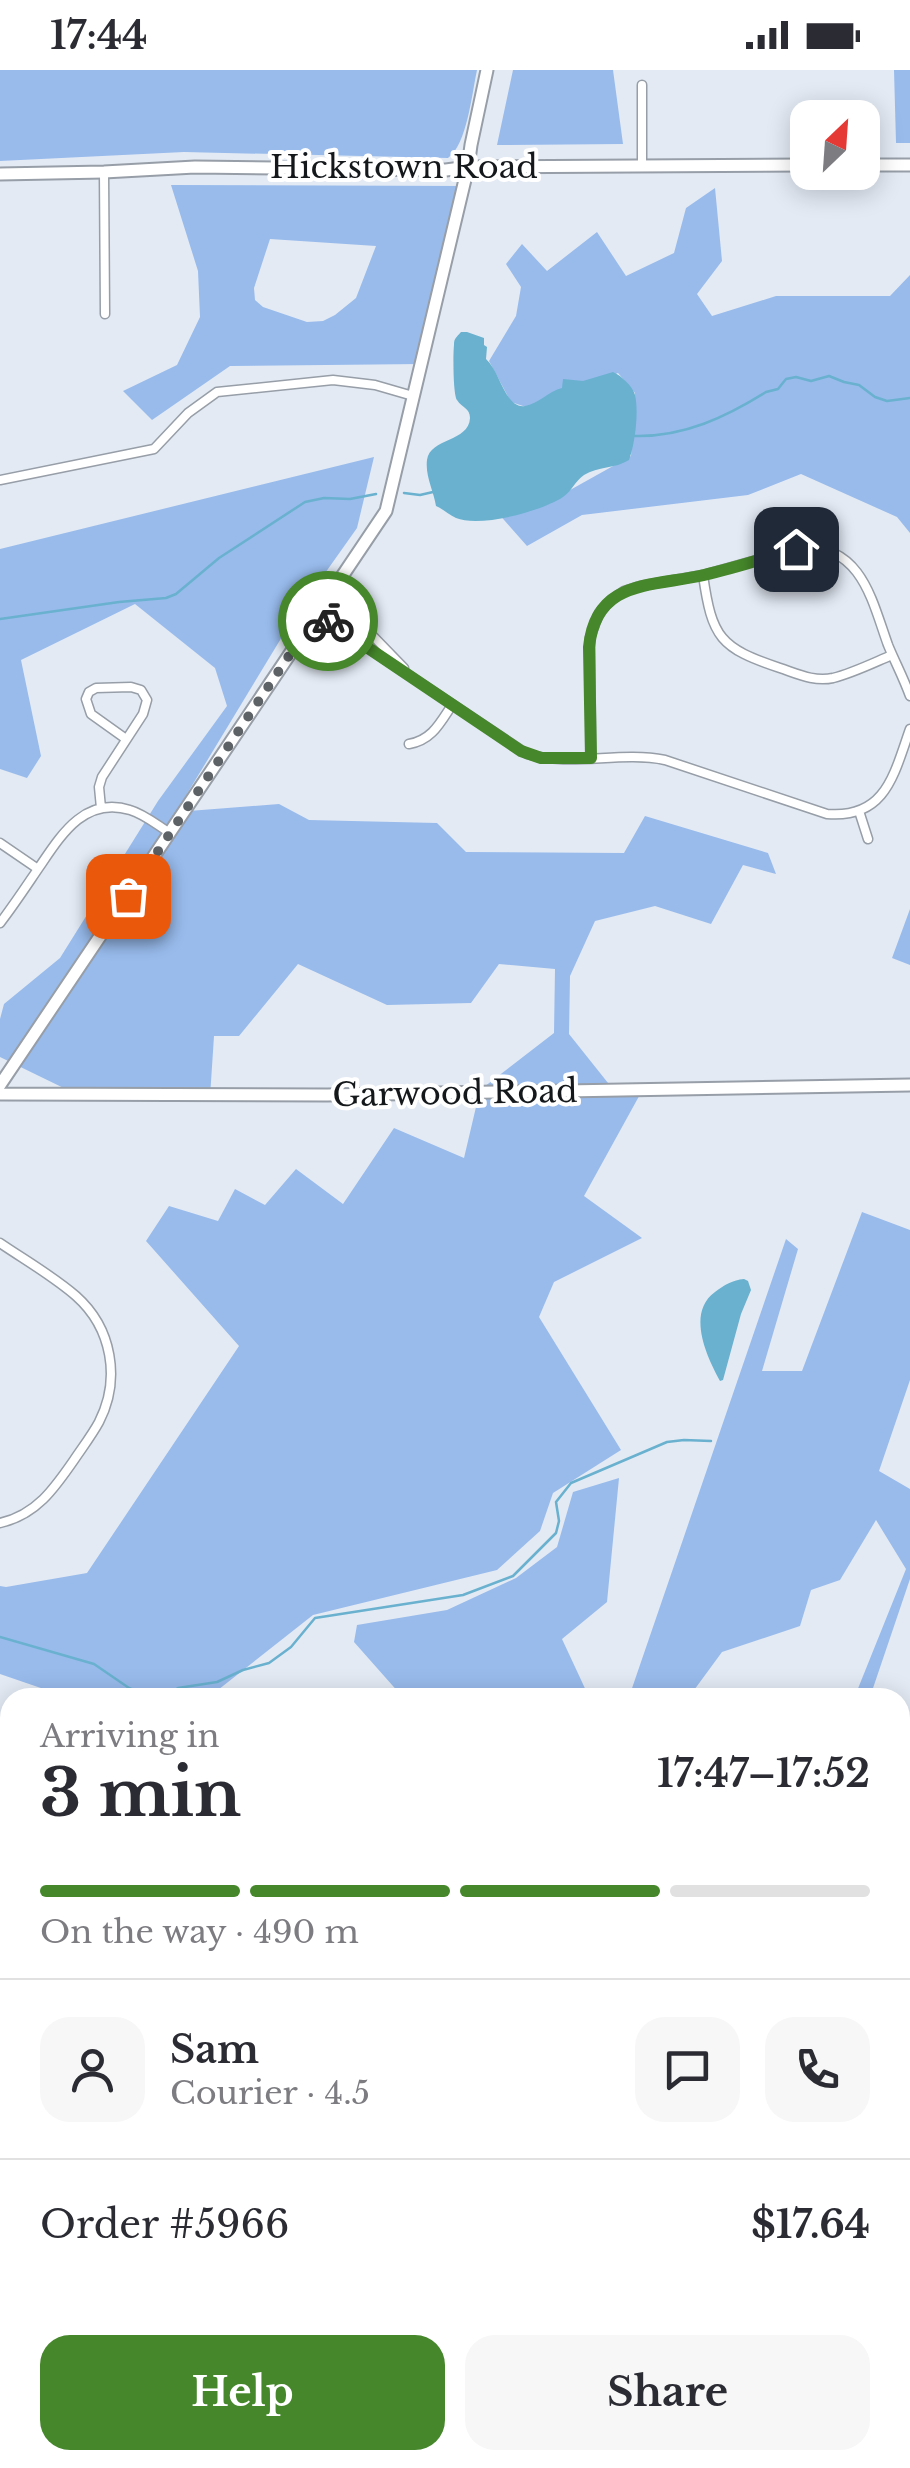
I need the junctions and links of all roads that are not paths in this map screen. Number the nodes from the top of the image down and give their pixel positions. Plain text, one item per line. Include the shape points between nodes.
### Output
1 (487, 70) edge
2 (642, 85) dead end
3 (910, 164) edge
4 (880, 165) edge
5 (642, 166) junction
6 (790, 166) edge
7 (468, 167) junction
8 (104, 172) junction
9 (0, 174) edge
10 (105, 314) dead end
11 (412, 396) junction
12 (0, 480) edge
13 (703, 575) junction
14 (325, 601) junction
15 (317, 614) junction
16 (892, 655) junction
17 (422, 684) junction
18 (910, 696) edge
19 (452, 705) junction
20 (910, 729) edge
21 (126, 739) junction
22 (410, 744) dead end
23 (591, 758) junction
24 (102, 808) junction
25 (859, 812) junction
26 (170, 833) junction
27 (868, 839) dead end
28 (0, 843) edge
29 (38, 869) junction
30 (0, 924) edge
31 (0, 1085) edge
32 (910, 1086) edge
33 (0, 1094) edge
34 (0, 1243) edge
35 (0, 1523) edge

1 - 7 street
2 - 5 street
3 - 4 street
5 - 6 street, Hickstown Road
5 - 7 street, Hickstown Road
7 - 8 street, Hickstown Road
7 - 11 street
8 - 9 street, Hickstown Road
8 - 10 street
11 - 12 street via 333,380 216,392 154,449
11 - 14 street via 386,511
13 - 16 street via 720,635 749,658 824,679
13 - 16 street via 796,549 829,550 863,580
13 - 23 street via 632,588 600,613 589,647
14 - 15 street
14 - 17 street via 369,632
15 - 17 street
15 - 26 street
16 - 18 street
17 - 19 street
19 - 22 street via 431,735
19 - 23 street via 527,754
20 - 25 street via 888,786
21 - 21 street via 146,696 131,687 92,690 86,699 92,714
21 - 24 street via 100,782
23 - 25 street via 665,760 817,812
24 - 26 street via 132,811
24 - 29 street via 69,826
25 - 27 street
26 - 31 street
28 - 29 street
29 - 30 street
32 - 33 street, Garwood Road
34 - 35 street via 85,1305 100,1326 111,1378 99,1421 54,1489 28,1512

